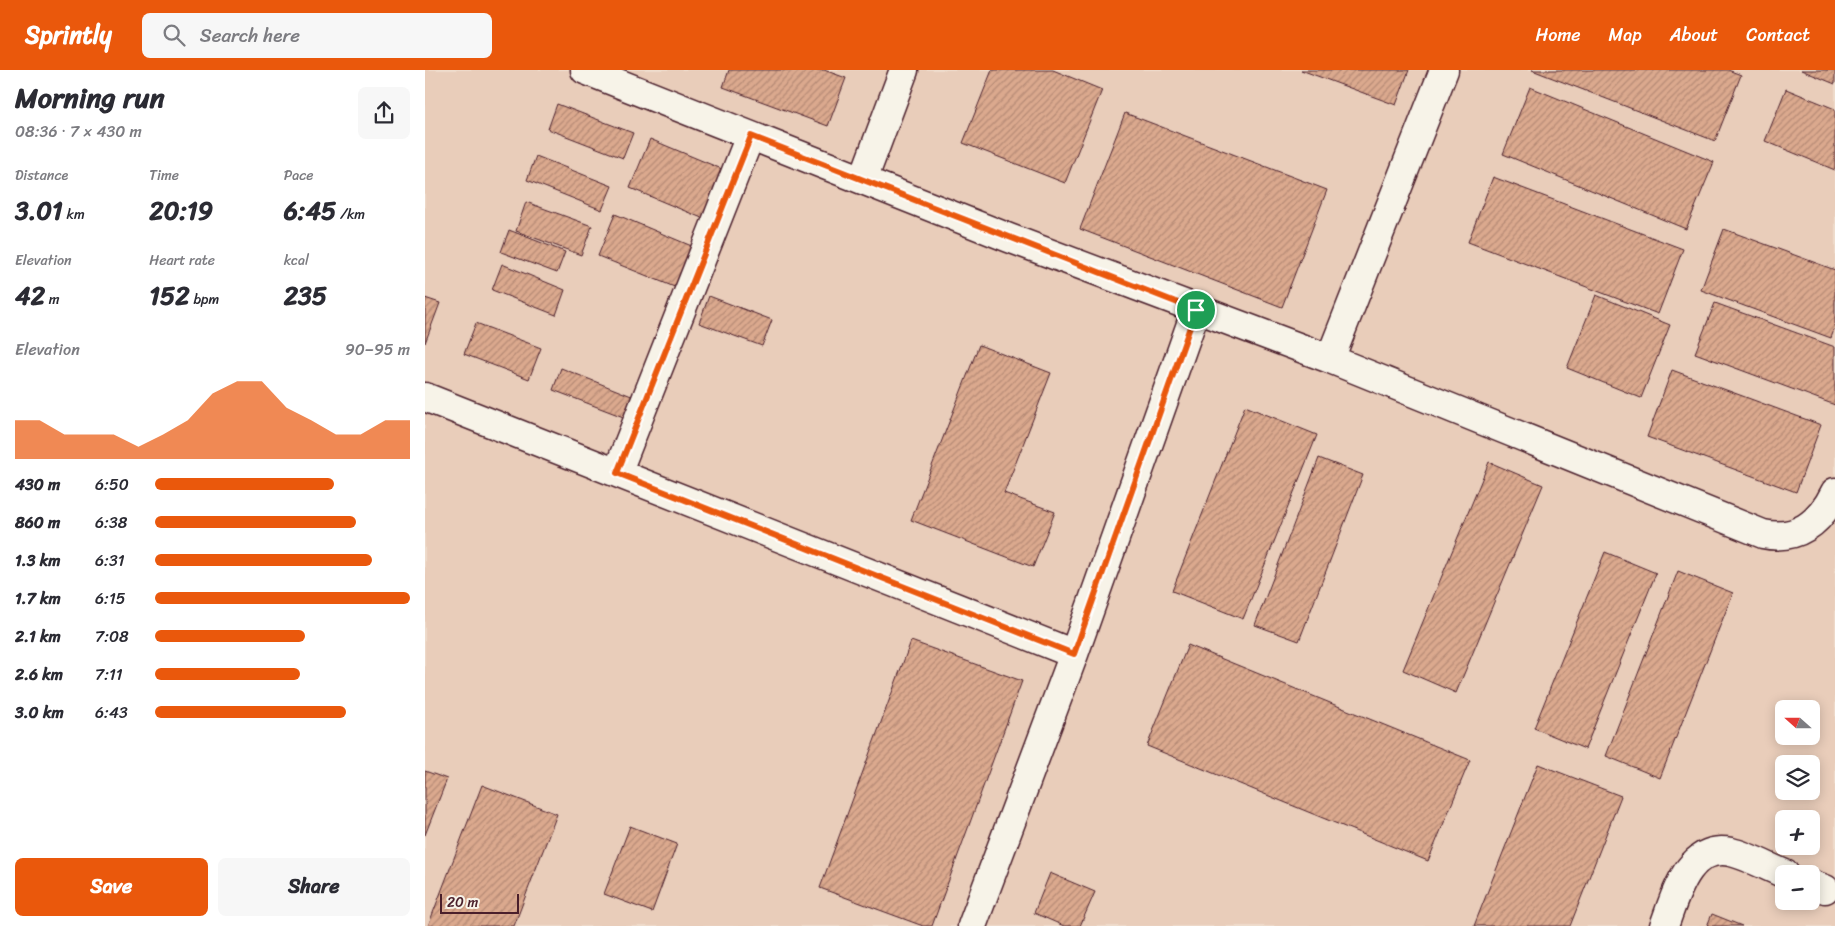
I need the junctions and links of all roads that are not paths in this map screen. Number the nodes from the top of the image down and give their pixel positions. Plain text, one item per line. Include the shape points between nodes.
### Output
1 (585, 70) edge
2 (905, 70) edge
3 (1444, 70) edge
4 (751, 136) junction
5 (863, 180) junction
6 (1196, 310) junction
7 (1330, 360) junction
8 (425, 397) edge
9 (617, 473) junction
10 (1835, 492) edge
11 (1074, 654) junction
12 (1775, 870) edge
13 (971, 926) edge
14 (1664, 926) edge

1 - 4 street
2 - 5 street
3 - 7 street
4 - 5 street
4 - 9 street
5 - 6 street
6 - 7 street
6 - 11 street
7 - 10 street via 1763,534 1776,537 1805,529 1825,510
8 - 9 street
9 - 11 street
11 - 13 street
12 - 14 street via 1730,852 1715,852 1701,857 1688,869 1681,882

